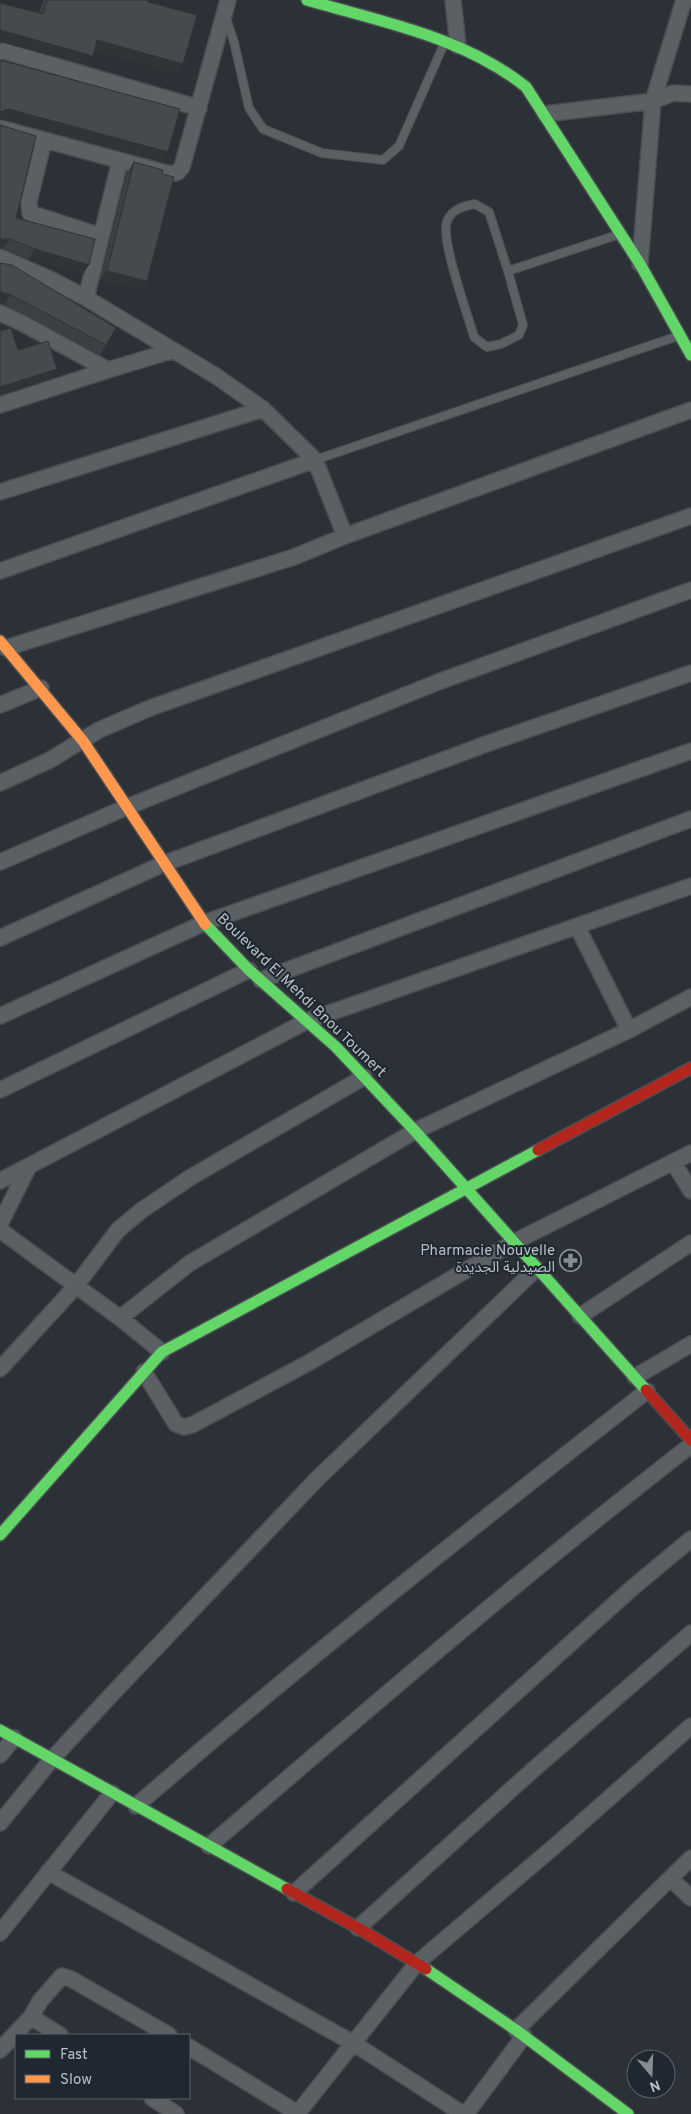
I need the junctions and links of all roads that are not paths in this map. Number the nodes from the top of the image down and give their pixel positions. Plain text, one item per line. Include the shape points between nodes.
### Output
1 (307, 0) edge
2 (453, 0) edge
3 (684, 0) edge
4 (226, 7) edge
5 (451, 44) junction
6 (0, 52) edge
7 (691, 94) edge
8 (653, 101) junction
9 (199, 108) junction
10 (545, 114) junction
11 (0, 128) edge
12 (44, 140) junction
13 (120, 161) junction
14 (621, 234) junction
15 (101, 236) junction
16 (0, 257) edge
17 (640, 264) junction
18 (508, 271) junction
19 (86, 298) junction
20 (4, 317) edge
21 (680, 335) junction
22 (171, 351) junction
23 (691, 355) edge
24 (108, 370) junction
25 (0, 405) edge
26 (263, 409) junction
27 (691, 410) edge
28 (315, 460) junction
29 (0, 492) edge
30 (691, 516) edge
31 (345, 536) junction
32 (0, 571) edge
33 (691, 590) edge
34 (3, 644) edge
35 (691, 673) edge
36 (41, 688) junction
37 (0, 706) edge
38 (83, 741) junction
39 (691, 751) edge
40 (0, 783) edge
41 (127, 807) junction
42 (691, 819) edge
43 (0, 862) edge
44 (163, 864) junction
45 (691, 886) edge
46 (204, 924) junction
47 (576, 926) junction
48 (0, 938) edge
49 (249, 970) junction
50 (261, 980) junction
51 (691, 997) edge
52 (0, 1016) edge
53 (306, 1021) junction
54 (629, 1030) junction
55 (691, 1068) edge
56 (364, 1077) junction
57 (0, 1090) edge
58 (415, 1131) junction
59 (691, 1153) edge
60 (674, 1162) junction
61 (28, 1168) junction
62 (0, 1181) edge
63 (466, 1188) junction
64 (691, 1191) edge
65 (0, 1224) edge
66 (0, 1230) edge
67 (514, 1242) junction
68 (691, 1243) edge
69 (536, 1268) junction
70 (75, 1287) junction
71 (580, 1316) junction
72 (120, 1318) junction
73 (691, 1344) edge
74 (162, 1352) junction
75 (0, 1369) edge
76 (144, 1372) junction
77 (635, 1377) junction
78 (647, 1391) junction
79 (691, 1440) edge
80 (691, 1445) edge
81 (0, 1534) edge
82 (691, 1539) edge
83 (691, 1633) edge
84 (691, 1726) edge
85 (0, 1730) edge
86 (14, 1738) junction
87 (0, 1755) edge
88 (52, 1760) junction
89 (112, 1793) junction
90 (136, 1806) junction
91 (0, 1823) edge
92 (208, 1846) junction
93 (691, 1858) edge
94 (48, 1872) junction
95 (671, 1879) junction
96 (294, 1893) junction
97 (691, 1898) edge
98 (358, 1928) junction
99 (0, 1933) edge
100 (417, 1963) junction
101 (31, 2017) junction
102 (520, 2033) junction
103 (15, 2034) edge
104 (15, 2034) edge
105 (58, 2034) edge
106 (167, 2034) edge
107 (353, 2042) junction
108 (190, 2048) edge
109 (0, 2050) edge
110 (154, 2099) edge
111 (176, 2114) edge
112 (298, 2114) edge
113 (464, 2114) edge
114 (626, 2114) edge

1 - 5 street
2 - 5 street
3 - 8 street
4 - 5 lane via 249,108 263,129 322,153 383,160 399,146
4 - 9 street
5 - 10 street via 505,70 526,87
6 - 9 street
7 - 8 street via 673,94
8 - 10 street
8 - 17 street
9 - 13 street via 178,172 170,174
10 - 14 street
11 - 12 street
12 - 13 street
12 - 15 street via 29,202 30,213
13 - 15 street
14 - 17 street
14 - 18 lane
15 - 19 street
16 - 19 street
17 - 21 street
18 - 18 lane via 523,325 519,335 487,347 474,337 446,240 447,221 458,208 475,204 489,212
19 - 22 street
20 - 24 street
21 - 23 street
21 - 28 lane
22 - 24 street
22 - 26 street via 216,376
24 - 25 street
26 - 28 street
26 - 29 street
27 - 31 street
28 - 31 street
28 - 32 street
30 - 38 street via 150,708 99,730
31 - 34 street via 294,557
33 - 41 street via 438,682
34 - 36 street, Boulevard El Mehdi Bnou Toumert
35 - 44 street
36 - 37 street
36 - 38 street, Boulevard El Mehdi Bnou Toumert
38 - 40 street
38 - 41 street, Boulevard El Mehdi Bnou Toumert
39 - 46 street
41 - 43 street
41 - 44 street, Boulevard El Mehdi Bnou Toumert
42 - 50 street
44 - 46 street, Boulevard El Mehdi Bnou Toumert
44 - 48 street
45 - 47 street
46 - 49 street, Boulevard El Mehdi Bnou Toumert
46 - 52 street
47 - 53 street
47 - 54 street
49 - 50 street, Boulevard El Mehdi Bnou Toumert
49 - 57 street
50 - 53 street, Boulevard El Mehdi Bnou Toumert
51 - 54 street
53 - 56 street, Boulevard El Mehdi Bnou Toumert
53 - 61 street
54 - 58 street
55 - 63 street
56 - 58 street, Boulevard El Mehdi Bnou Toumert
56 - 70 street via 192,1177 142,1210 118,1230
58 - 63 street, Boulevard El Mehdi Bnou Toumert
58 - 72 street via 190,1263
59 - 60 street
60 - 64 street
60 - 67 street
61 - 62 street
61 - 65 street
63 - 67 street, Boulevard El Mehdi Bnou Toumert
63 - 74 street
66 - 70 street
67 - 69 street, Boulevard El Mehdi Bnou Toumert
67 - 76 street via 310,1362 192,1425 176,1424
68 - 71 street
69 - 71 street, Boulevard El Mehdi Bnou Toumert
69 - 88 street via 318,1478
70 - 72 street
70 - 75 street
71 - 77 street, Boulevard El Mehdi Bnou Toumert
72 - 74 street
73 - 77 street
74 - 76 street
76 - 81 street
77 - 78 street, Boulevard El Mehdi Bnou Toumert
78 - 79 street, Boulevard El Mehdi Bnou Toumert
78 - 90 street via 411,1576
80 - 92 street via 571,1539
82 - 96 street via 631,1589
83 - 98 street
84 - 100 street
85 - 86 street
86 - 87 street
86 - 88 street
88 - 89 street
88 - 91 street
89 - 90 street
89 - 94 street
90 - 92 street
92 - 96 street
93 - 95 street
94 - 99 street
94 - 107 street
95 - 97 street
95 - 102 street
96 - 98 street
98 - 100 street
100 - 102 street
100 - 107 street
101 - 103 street
101 - 105 street
101 - 106 street via 57,1980 66,1976
102 - 113 street
102 - 114 street
104 - 109 street
107 - 112 street
107 - 113 street
108 - 112 street
110 - 111 street

